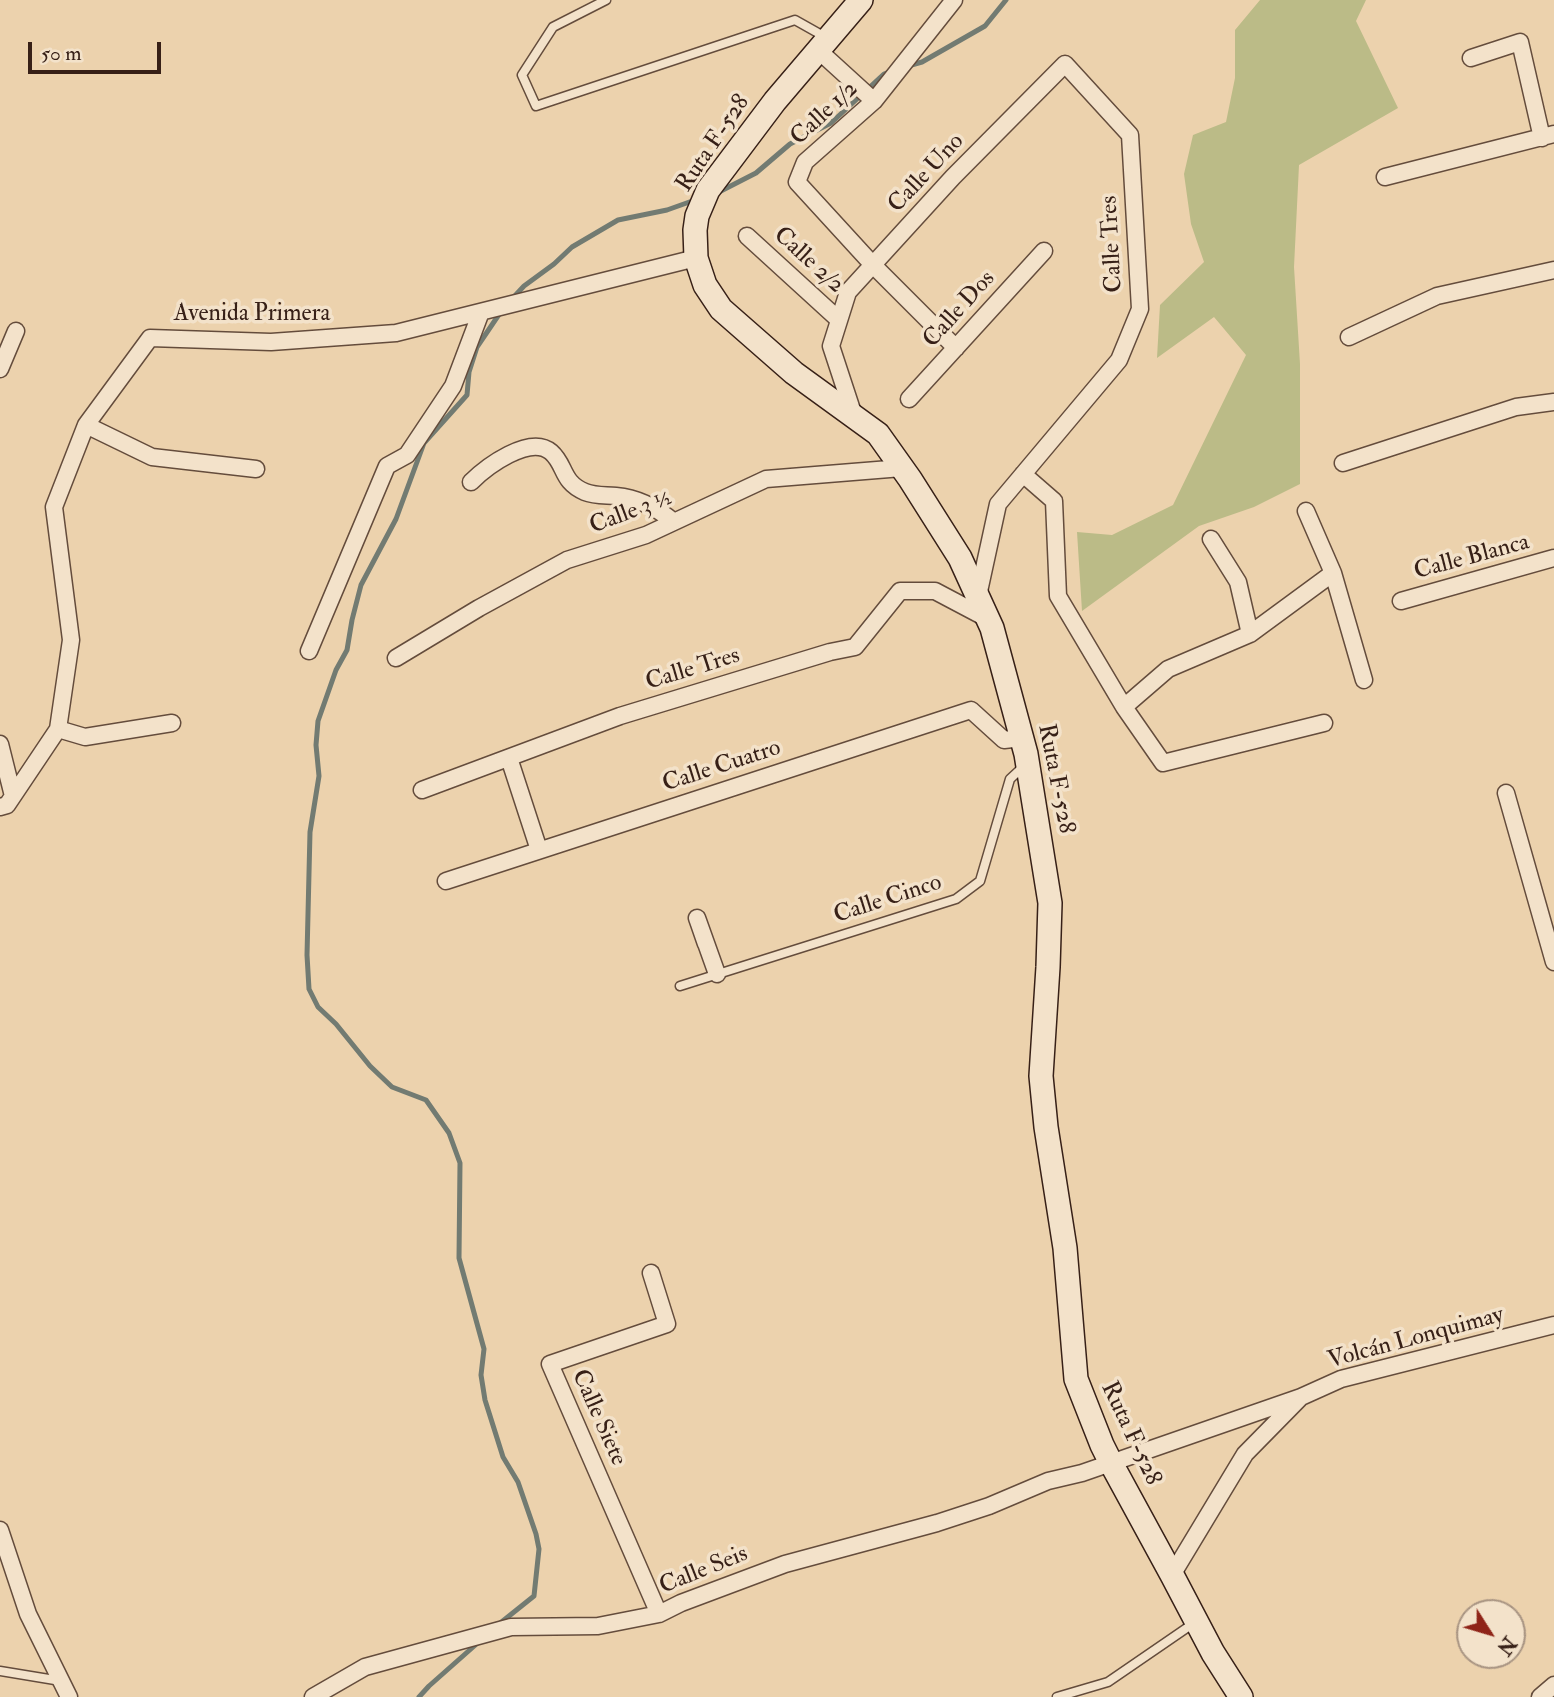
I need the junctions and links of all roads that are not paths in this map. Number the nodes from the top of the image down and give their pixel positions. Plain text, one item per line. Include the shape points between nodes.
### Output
1 (606, 0) edge
2 (861, 0) edge
3 (954, 0) edge
4 (823, 45) junction
5 (1471, 58) dead end
6 (874, 101) junction
7 (1130, 135) joint
8 (1548, 136) edge
9 (1385, 177) dead end
10 (747, 236) dead end
11 (1044, 251) dead end
12 (696, 258) junction
13 (873, 265) junction
14 (1554, 270) edge
15 (481, 312) junction
16 (839, 320) junction
17 (16, 331) dead end
18 (1349, 337) dead end
19 (956, 348) junction
20 (0, 369) edge
21 (909, 399) dead end
22 (1554, 402) edge
23 (854, 416) junction
24 (86, 425) junction
25 (1343, 463) dead end
26 (902, 468) junction
27 (256, 469) dead end
28 (1023, 474) junction
29 (471, 482) dead end
30 (1306, 511) dead end
31 (674, 522) junction
32 (1211, 539) dead end
33 (1554, 558) edge
34 (1333, 573) junction
35 (968, 600) junction
36 (1401, 601) dead end
37 (1250, 634) junction
38 (309, 651) dead end
39 (396, 658) dead end
40 (1364, 680) dead end
41 (1124, 706) junction
42 (172, 723) dead end
43 (1325, 723) dead end
44 (58, 729) junction
45 (1013, 739) junction
46 (0, 744) edge
47 (509, 758) junction
48 (1028, 763) junction
49 (422, 790) dead end
50 (1506, 793) dead end
51 (13, 796) junction
52 (0, 807) edge
53 (539, 850) junction
54 (446, 881) dead end
55 (706, 944) dead end
56 (1554, 962) edge
57 (716, 974) junction
58 (680, 986) dead end
59 (651, 1273) dead end
60 (1554, 1325) edge
61 (1301, 1397) junction
62 (1111, 1463) junction
63 (0, 1530) edge
64 (1172, 1574) junction
65 (659, 1614) junction
66 (1196, 1621) junction
67 (0, 1671) edge
68 (61, 1681) junction
69 (1554, 1685) edge
70 (69, 1697) edge
71 (313, 1697) edge
72 (1057, 1697) edge
73 (1241, 1697) edge
74 (1539, 1697) edge

1 - 4 lane via 553,27 522,75 536,106 795,20
2 - 4 main road, Ruta F-528
3 - 6 street, Calle 1/2
4 - 6 street
4 - 12 main road, Ruta F-528 via 708,190 697,216
5 - 8 street via 1520,42
6 - 13 street, Calle 1/2 via 805,162 797,181
7 - 13 street, Calle Uno via 1065,64
7 - 28 street, Calle Tres via 1140,309 1119,360
8 - 9 street
10 - 16 street, Calle 2/2
11 - 19 street, Calle Dos
12 - 15 street, Avenida Primera
12 - 23 main road, Ruta F-528 via 705,285 721,309 794,373
13 - 16 street, Calle Uno via 848,292
13 - 19 street, Calle 1/2
14 - 18 street via 1437,296
15 - 24 street, Avenida Primera via 396,333 271,342 150,338
15 - 38 street via 453,386 407,456 387,466
16 - 23 street, Calle Uno via 831,346
17 - 20 street
19 - 21 street, Calle Dos
22 - 25 street via 1516,407
23 - 26 main road, Ruta F-528 via 878,434
24 - 27 street via 152,457
24 - 44 street, Avenida Primera via 54,507 71,640
26 - 31 street, Calle 3 ½ via 766,479
26 - 35 main road, Ruta F-528 via 960,558
28 - 35 street, Calle Tres via 998,504
28 - 41 street via 1054,501 1058,596
29 - 31 street via 505,456 542,447 552,452 569,481 583,491 639,500
30 - 34 street
31 - 39 street, Calle 3 ½ via 567,560
32 - 37 street via 1238,582
33 - 36 street, Calle Blanca
34 - 37 street
34 - 40 street
35 - 45 main road, Ruta F-528 via 988,619
35 - 47 street, Calle Tres via 935,591 900,591 855,647 620,716
37 - 41 street via 1168,669
41 - 43 street via 1163,763
42 - 44 street via 85,737
44 - 51 street, Avenida Primera
45 - 48 main road, Ruta F-528
45 - 53 street, Calle Cuatro via 971,710
46 - 51 street
47 - 49 street, Calle Tres
47 - 53 street
48 - 57 lane, Calle Cinco via 1010,779 980,881 956,900
48 - 62 main road, Ruta F-528 via 1050,903 1041,1076 1046,1127 1065,1248 1076,1378
50 - 56 street
51 - 52 street, Avenida Primera
53 - 54 street, Calle Cuatro
55 - 57 street via 697,918
57 - 58 lane, Calle Cinco
59 - 65 street, Calle Siete via 667,1324 550,1364
60 - 61 street, Volcán Lonquimay via 1341,1379
61 - 62 street, Calle Seis
61 - 64 street, Volcán Lonquimay via 1245,1454
62 - 64 main road, Ruta F-528
62 - 65 street, Calle Seis via 1048,1481 989,1506 786,1564
63 - 68 street via 28,1614
64 - 66 main road, Ruta F-528
65 - 71 street, Calle Seis via 598,1626 511,1627 365,1667
66 - 72 lane via 1108,1682
66 - 73 main road, Ruta F-528
67 - 68 lane
68 - 70 street
69 - 74 street

